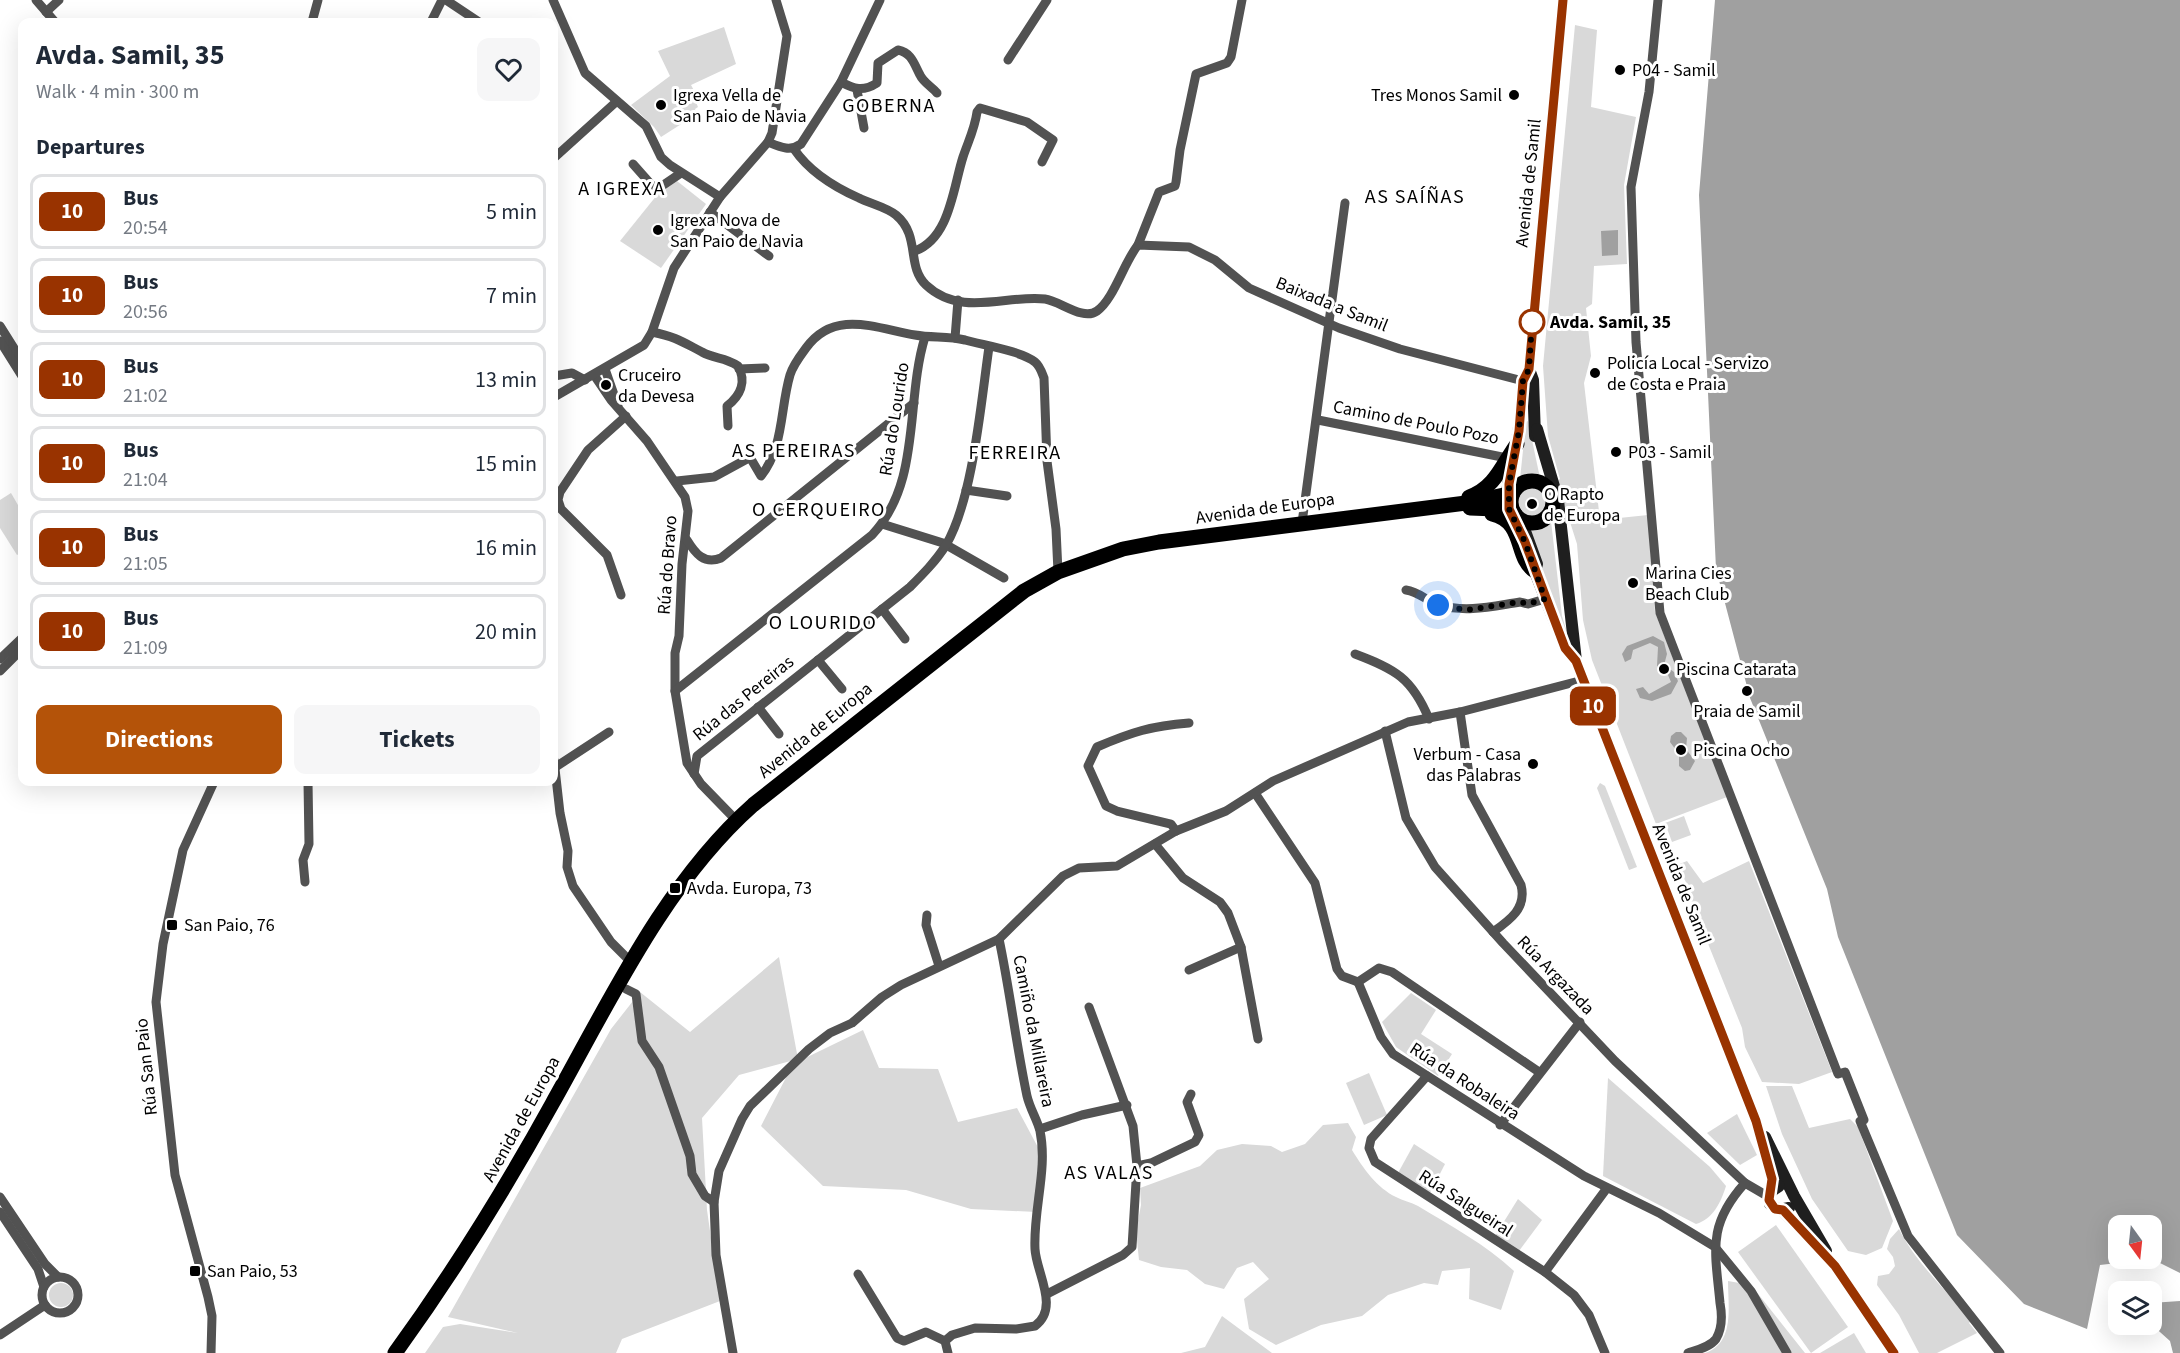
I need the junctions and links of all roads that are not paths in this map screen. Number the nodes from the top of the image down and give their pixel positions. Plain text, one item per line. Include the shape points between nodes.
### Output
1 (36, 0) edge
2 (59, 0) edge
3 (318, 0) edge
4 (442, 0) edge
5 (447, 0) edge
6 (553, 0) edge
7 (776, 0) edge
8 (880, 0) edge
9 (1047, 0) edge
10 (1242, 0) edge
11 (1563, 0) edge
12 (1658, 0) edge
13 (46, 12) junction
14 (51, 18) edge
15 (313, 18) edge
16 (433, 18) edge
17 (472, 18) edge
18 (1008, 60) dead end
19 (841, 82) junction
20 (856, 90) junction
21 (937, 93) dead end
22 (616, 102) junction
23 (864, 128) dead end
24 (768, 142) junction
25 (794, 149) junction
26 (558, 154) edge
27 (1042, 162) dead end
28 (633, 164) dead end
29 (681, 173) junction
30 (720, 196) junction
31 (1345, 203) dead end
32 (710, 212) junction
33 (1138, 245) junction
34 (915, 250) junction
35 (769, 256) dead end
36 (958, 300) junction
37 (1330, 324) junction
38 (0, 326) edge
39 (652, 332) junction
40 (925, 337) junction
41 (955, 338) junction
42 (0, 341) edge
43 (989, 347) junction
44 (18, 355) edge
45 (765, 368) dead end
46 (605, 369) junction
47 (739, 369) junction
48 (1529, 369) junction
49 (18, 370) edge
50 (558, 375) edge
51 (594, 375) junction
52 (585, 380) junction
53 (1523, 381) junction
54 (558, 395) edge
55 (914, 404) junction
56 (618, 406) junction
57 (626, 416) junction
58 (1318, 420) junction
59 (728, 426) dead end
60 (1537, 429) junction
61 (1517, 444) junction
62 (1507, 458) junction
63 (676, 481) junction
64 (966, 490) junction
65 (1550, 490) junction
66 (1513, 491) junction
67 (1007, 496) dead end
68 (1553, 507) junction
69 (1426, 511) junction
70 (1515, 516) junction
71 (1302, 523) junction
72 (882, 525) junction
73 (1561, 532) junction
74 (687, 540) junction
75 (946, 544) junction
76 (700, 557) junction
77 (682, 564) junction
78 (1535, 571) junction
79 (1058, 572) junction
80 (1005, 578) dead end
81 (1406, 590) dead end
82 (621, 595) dead end
83 (1545, 599) junction
84 (882, 609) junction
85 (905, 639) dead end
86 (18, 642) edge
87 (18, 654) edge
88 (1355, 654) dead end
89 (0, 659) edge
90 (818, 660) junction
91 (1576, 661) junction
92 (0, 671) edge
93 (1583, 680) junction
94 (842, 689) dead end
95 (675, 691) junction
96 (758, 707) junction
97 (1460, 712) junction
98 (1429, 718) junction
99 (1189, 723) dead end
100 (1385, 731) junction
101 (609, 732) dead end
102 (779, 734) dead end
103 (685, 748) junction
104 (697, 756) junction
105 (558, 762) edge
106 (694, 774) junction
107 (212, 786) edge
108 (308, 786) edge
109 (557, 786) edge
110 (1255, 793) junction
111 (736, 820) junction
112 (1176, 831) junction
113 (1155, 844) junction
114 (305, 882) dead end
115 (927, 915) dead end
116 (1493, 932) junction
117 (999, 939) junction
118 (1241, 947) junction
119 (632, 963) junction
120 (939, 966) junction
121 (1189, 970) dead end
122 (1358, 982) junction
123 (627, 989) junction
124 (1089, 1007) dead end
125 (1580, 1022) junction
126 (1258, 1039) dead end
127 (1539, 1072) junction
128 (1426, 1076) junction
129 (1191, 1094) dead end
130 (1127, 1105) junction
131 (1756, 1121) junction
132 (1500, 1125) junction
133 (1040, 1129) junction
134 (1137, 1166) junction
135 (1745, 1183) junction
136 (1606, 1188) junction
137 (1770, 1193) junction
138 (1792, 1193) junction
139 (0, 1197) edge
140 (714, 1202) junction
141 (1783, 1210) junction
142 (0, 1212) edge
143 (1715, 1247) junction
144 (1830, 1261) junction
145 (1545, 1272) junction
146 (858, 1274) dead end
147 (58, 1277) junction
148 (44, 1287) junction
149 (1047, 1294) junction
150 (45, 1305) junction
151 (0, 1335) edge
152 (945, 1341) junction
153 (211, 1353) edge
154 (395, 1353) edge
155 (405, 1353) edge
156 (733, 1353) edge
157 (948, 1353) edge
158 (1605, 1353) edge
159 (1688, 1353) edge
160 (1787, 1353) edge
161 (1894, 1353) edge
162 (2000, 1353) edge

1 - 13 street
2 - 13 street
3 - 15 street
4 - 16 street
5 - 17 street
6 - 22 street via 585,74
7 - 24 street via 787,36
8 - 19 street
9 - 18 street
10 - 33 street via 1232,57 1227,63 1196,74 1175,186 1159,192
11 - 48 street, Avenida de Samil
12 - 162 street via 1649,92 1631,187 1636,342 1660,613 1838,1074 1845,1072 1864,1120 1860,1121 1899,1219 1912,1242
13 - 14 street
19 - 20 street
19 - 25 street
20 - 21 street via 877,83 878,63 898,50 908,55 920,76
20 - 23 street
22 - 26 street
22 - 29 street via 646,126 661,156
24 - 25 street
24 - 30 street
25 - 34 street via 814,172 852,195 894,213 906,226
27 - 34 street via 1053,140 1027,122 981,108 940,229 923,248
28 - 29 street via 656,190
29 - 30 street
30 - 32 street
31 - 37 street
32 - 35 street
32 - 39 street via 669,278
33 - 36 street via 1102,305 1092,313 1046,299 995,304
33 - 37 street, Baixada a Samil via 1195,250 1215,260 1249,288
34 - 36 street via 915,265 924,282 937,293
36 - 41 street
37 - 53 street, Baixada a Samil via 1401,349
37 - 58 street
38 - 44 street
39 - 46 street via 636,351
39 - 47 street via 676,337 701,352 730,361
40 - 41 street
40 - 55 street, Rúa do Lourido
40 - 63 street via 849,324 832,325 820,331 790,374 775,449 761,476 751,459 747,459 714,477
41 - 43 street
42 - 49 street
43 - 64 street, Rúa das Pereiras
43 - 79 street via 1035,362 1044,378
45 - 47 street
46 - 51 street
46 - 56 street, Rúa do Bravo
47 - 59 street via 741,389 727,406
48 - 53 street, Avenida de Samil
48 - 60 street, Avenida de Samil
50 - 52 street via 572,373
51 - 52 street
51 - 56 street, Rúa do Bravo
52 - 54 street
53 - 61 street, Avenida de Samil
55 - 72 street, Rúa do Lourido via 898,496
55 - 76 street via 721,558 711,561
56 - 57 street, Rúa do Bravo
57 - 63 street, Rúa do Bravo
57 - 82 street via 588,450 558,500 561,509 607,555
58 - 62 street, Camino de Poulo Pozo
58 - 71 street
60 - 65 street, Avenida de Samil via 1535,436
60 - 73 street, Avenida de Samil via 1558,500
61 - 62 main road
61 - 66 street, Avenida de Samil via 1513,455
62 - 69 main road via 1493,483 1479,494
63 - 74 street, Rúa do Bravo via 687,503
64 - 67 street
64 - 75 street, Rúa das Pereiras
65 - 66 main road via 1534,481 1524,482
65 - 68 main road
66 - 69 main road, Avenida de Europa
66 - 70 main road via 1511,506
68 - 70 main road via 1540,522 1530,524
68 - 73 street, Avenida de Samil
69 - 70 main road, Avenida de Europa via 1481,507
69 - 71 main road, Avenida de Europa
69 - 78 main road via 1500,516 1515,532 1529,567
69 - 123 main road, Avenida de Europa via 1127,557 1086,569 1041,591 1002,617 843,743 740,830 685,896
70 - 78 street, Avenida de Samil
71 - 79 main road, Avenida de Europa via 1123,549
72 - 75 street
72 - 95 street, Rúa do Lourido
73 - 91 street, Avenida de Samil
74 - 76 street
74 - 77 street, Rúa do Bravo
75 - 80 street
75 - 84 street, Rúa das Pereiras via 922,575
76 - 77 street
77 - 95 street, Rúa do Bravo
78 - 83 street, Avenida de Samil
79 - 111 main road, Avenida de Europa via 1024,591 965,636
81 - 83 street via 1418,592 1438,605 1467,610
83 - 91 street, Avenida de Samil via 1565,648
84 - 85 street
84 - 90 street, Rúa das Pereiras
86 - 89 street
87 - 92 street
88 - 98 street via 1397,672 1417,693
90 - 94 street
90 - 96 street, Rúa das Pereiras
91 - 93 street, Avenida de Samil
93 - 97 street
93 - 131 street, Avenida de Samil
95 - 103 street, Rúa do Bravo
96 - 102 street
96 - 104 street, Rúa das Pereiras
97 - 98 street
97 - 116 street via 1472,795 1523,894 1522,905
98 - 100 street
99 - 112 street via 1129,732 1097,747 1088,766 1106,806 1171,824
100 - 110 street
100 - 116 street, Rúa Argazada via 1400,799 1423,851
101 - 105 street
103 - 104 street via 691,756
103 - 106 street, Rúa do Bravo via 687,763
104 - 106 street
106 - 111 street, Rúa do Bravo
107 - 153 street, Rúa San Paio via 183,850 163,944 156,1002 175,1175 212,1316
108 - 114 street
109 - 119 street via 573,886 611,942
110 - 112 street via 1226,811
110 - 122 street via 1315,883 1337,969 1342,976
111 - 119 main road, Avenida de Europa via 664,910
112 - 113 street
113 - 117 street via 1117,866 1078,868 1064,876
113 - 118 street via 1183,878 1220,902
115 - 120 street via 926,925
116 - 125 street, Rúa Argazada
117 - 120 street
117 - 133 street, Camiño da Millareira via 1028,1098
118 - 121 street
118 - 126 street
119 - 154 main road, Avenida de Europa via 489,1215
120 - 140 street via 891,991 852,1023 830,1033 750,1106 719,1171
122 - 127 street via 1378,968 1392,972
122 - 128 street, Rúa da Robaleira via 1386,1047
123 - 140 street via 636,994 642,1041 659,1067 690,1156 692,1174 705,1196
123 - 155 main road, Avenida de Europa via 506,1204
124 - 130 street
125 - 127 street
125 - 135 street, Rúa Argazada via 1618,1064
127 - 132 street
128 - 132 street, Rúa da Robaleira
128 - 145 street, Rúa Salgueiral via 1371,1139 1375,1162
129 - 134 street via 1187,1102 1199,1135 1195,1142
130 - 133 street, Camiño da Millareira
130 - 134 street
131 - 137 street, Avenida de Samil via 1772,1179
131 - 138 street, Avenida de Samil
132 - 136 street, Rúa da Robaleira
133 - 149 street, Camiño da Millareira via 1041,1175 1034,1237 1036,1261
134 - 149 street via 1132,1246 1123,1255
135 - 137 street, Rúa Argazada
135 - 143 street via 1723,1211
136 - 143 street, Rúa da Robaleira via 1659,1213
136 - 145 street
137 - 138 street via 1783,1185
137 - 141 street via 1772,1207
138 - 141 street via 1792,1204
138 - 144 street, Avenida de Samil
139 - 147 street
140 - 156 street via 716,1255
141 - 144 street, Avenida de Samil
142 - 148 street via 38,1269
143 - 159 street via 1721,1308 1719,1332 1709,1346
143 - 160 street, Rúa da Robaleira via 1751,1291
144 - 161 street, Avenida de Samil
145 - 158 street, Rúa Salgueiral via 1584,1305
146 - 152 street via 897,1338 904,1341 926,1332
147 - 148 street
147 - 150 street via 74,1284 78,1293 76,1304 61,1314
148 - 150 street
149 - 152 street via 1042,1316 1035,1326 975,1328
150 - 151 street
152 - 157 street

